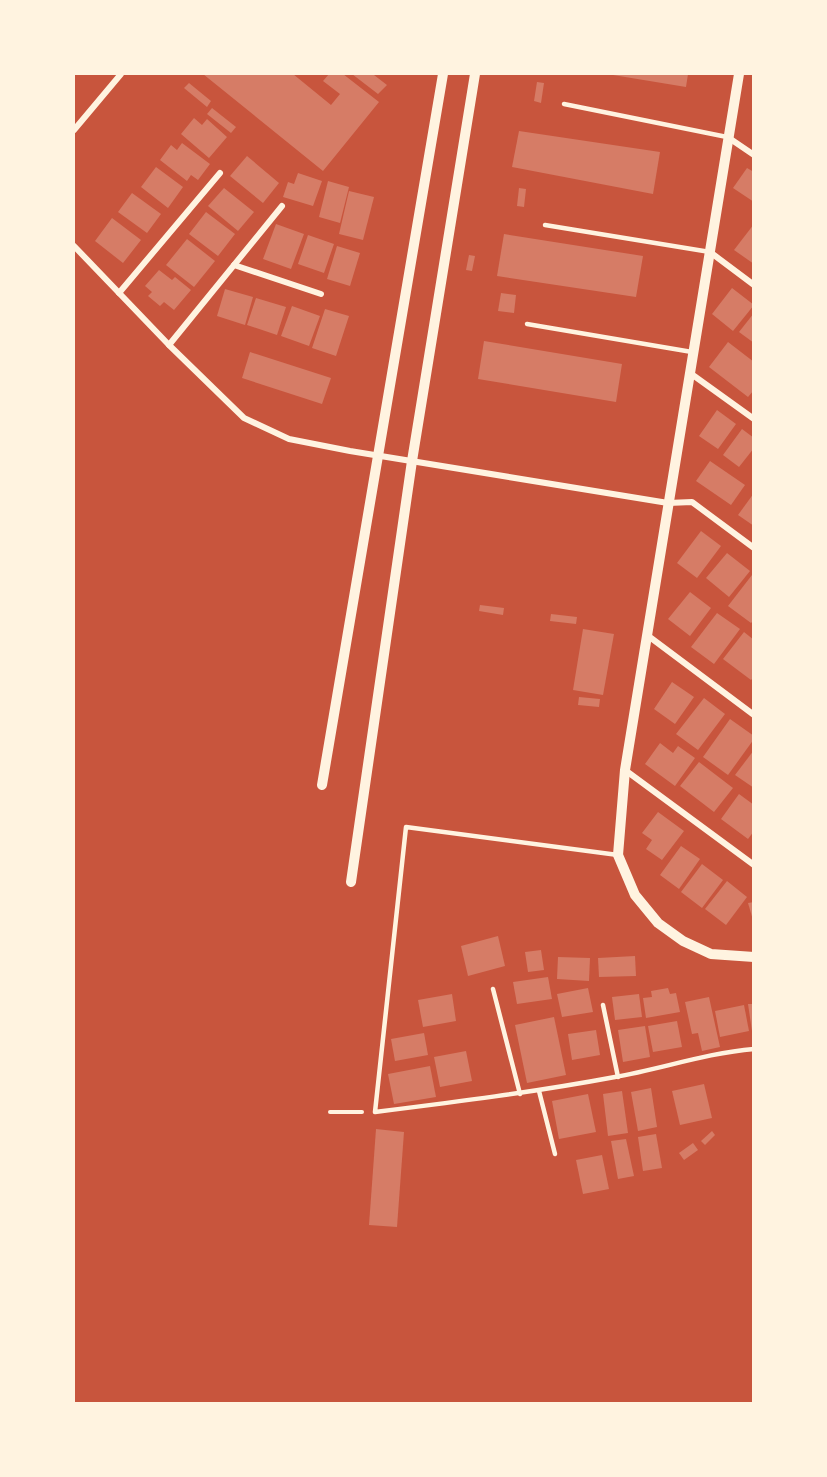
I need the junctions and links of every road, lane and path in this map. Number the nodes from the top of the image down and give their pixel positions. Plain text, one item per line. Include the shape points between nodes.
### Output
1 (121, 74) edge
2 (443, 74) edge
3 (475, 74) edge
4 (739, 74) edge
5 (564, 104) dead end
6 (74, 130) edge
7 (729, 138) junction
8 (753, 155) edge
9 (219, 173) dead end
10 (282, 206) dead end
11 (545, 225) dead end
12 (74, 246) edge
13 (710, 252) junction
14 (234, 265) junction
15 (753, 285) edge
16 (119, 293) junction
17 (321, 294) dead end
18 (527, 324) dead end
19 (169, 345) junction
20 (693, 352) junction
21 (690, 374) junction
22 (753, 419) edge
23 (377, 455) junction
24 (412, 461) junction
25 (668, 503) junction
26 (753, 548) edge
27 (647, 635) junction
28 (753, 715) edge
29 (625, 770) junction
30 (322, 785) dead end
31 (618, 855) junction
32 (753, 865) edge
33 (351, 882) dead end
34 (753, 957) edge
35 (494, 989) dead end
36 (603, 1005) dead end
37 (753, 1049) edge
38 (618, 1077) junction
39 (539, 1091) junction
40 (520, 1094) junction
41 (330, 1112) dead end
42 (375, 1112) junction
43 (555, 1154) dead end

1 - 6 street
2 - 23 street
3 - 24 street
4 - 7 street
5 - 7 lane
7 - 8 street
7 - 13 street
9 - 16 street
10 - 14 street
11 - 13 lane
12 - 16 street
13 - 15 street
13 - 20 street
14 - 17 street
14 - 19 street
16 - 19 street
18 - 20 lane
19 - 23 street via 244,418 289,439
20 - 21 street
21 - 22 street
21 - 25 street
23 - 24 street
23 - 30 street
24 - 25 street
24 - 33 street
25 - 26 street via 692,502
25 - 27 street
27 - 28 street
27 - 29 street
29 - 31 street
29 - 32 street
31 - 34 street via 635,895 658,923 711,954
31 - 42 lane via 406,827
35 - 40 lane
36 - 38 lane
37 - 38 lane
38 - 39 lane
39 - 40 lane
39 - 43 lane
40 - 42 lane
41 - 42 path

